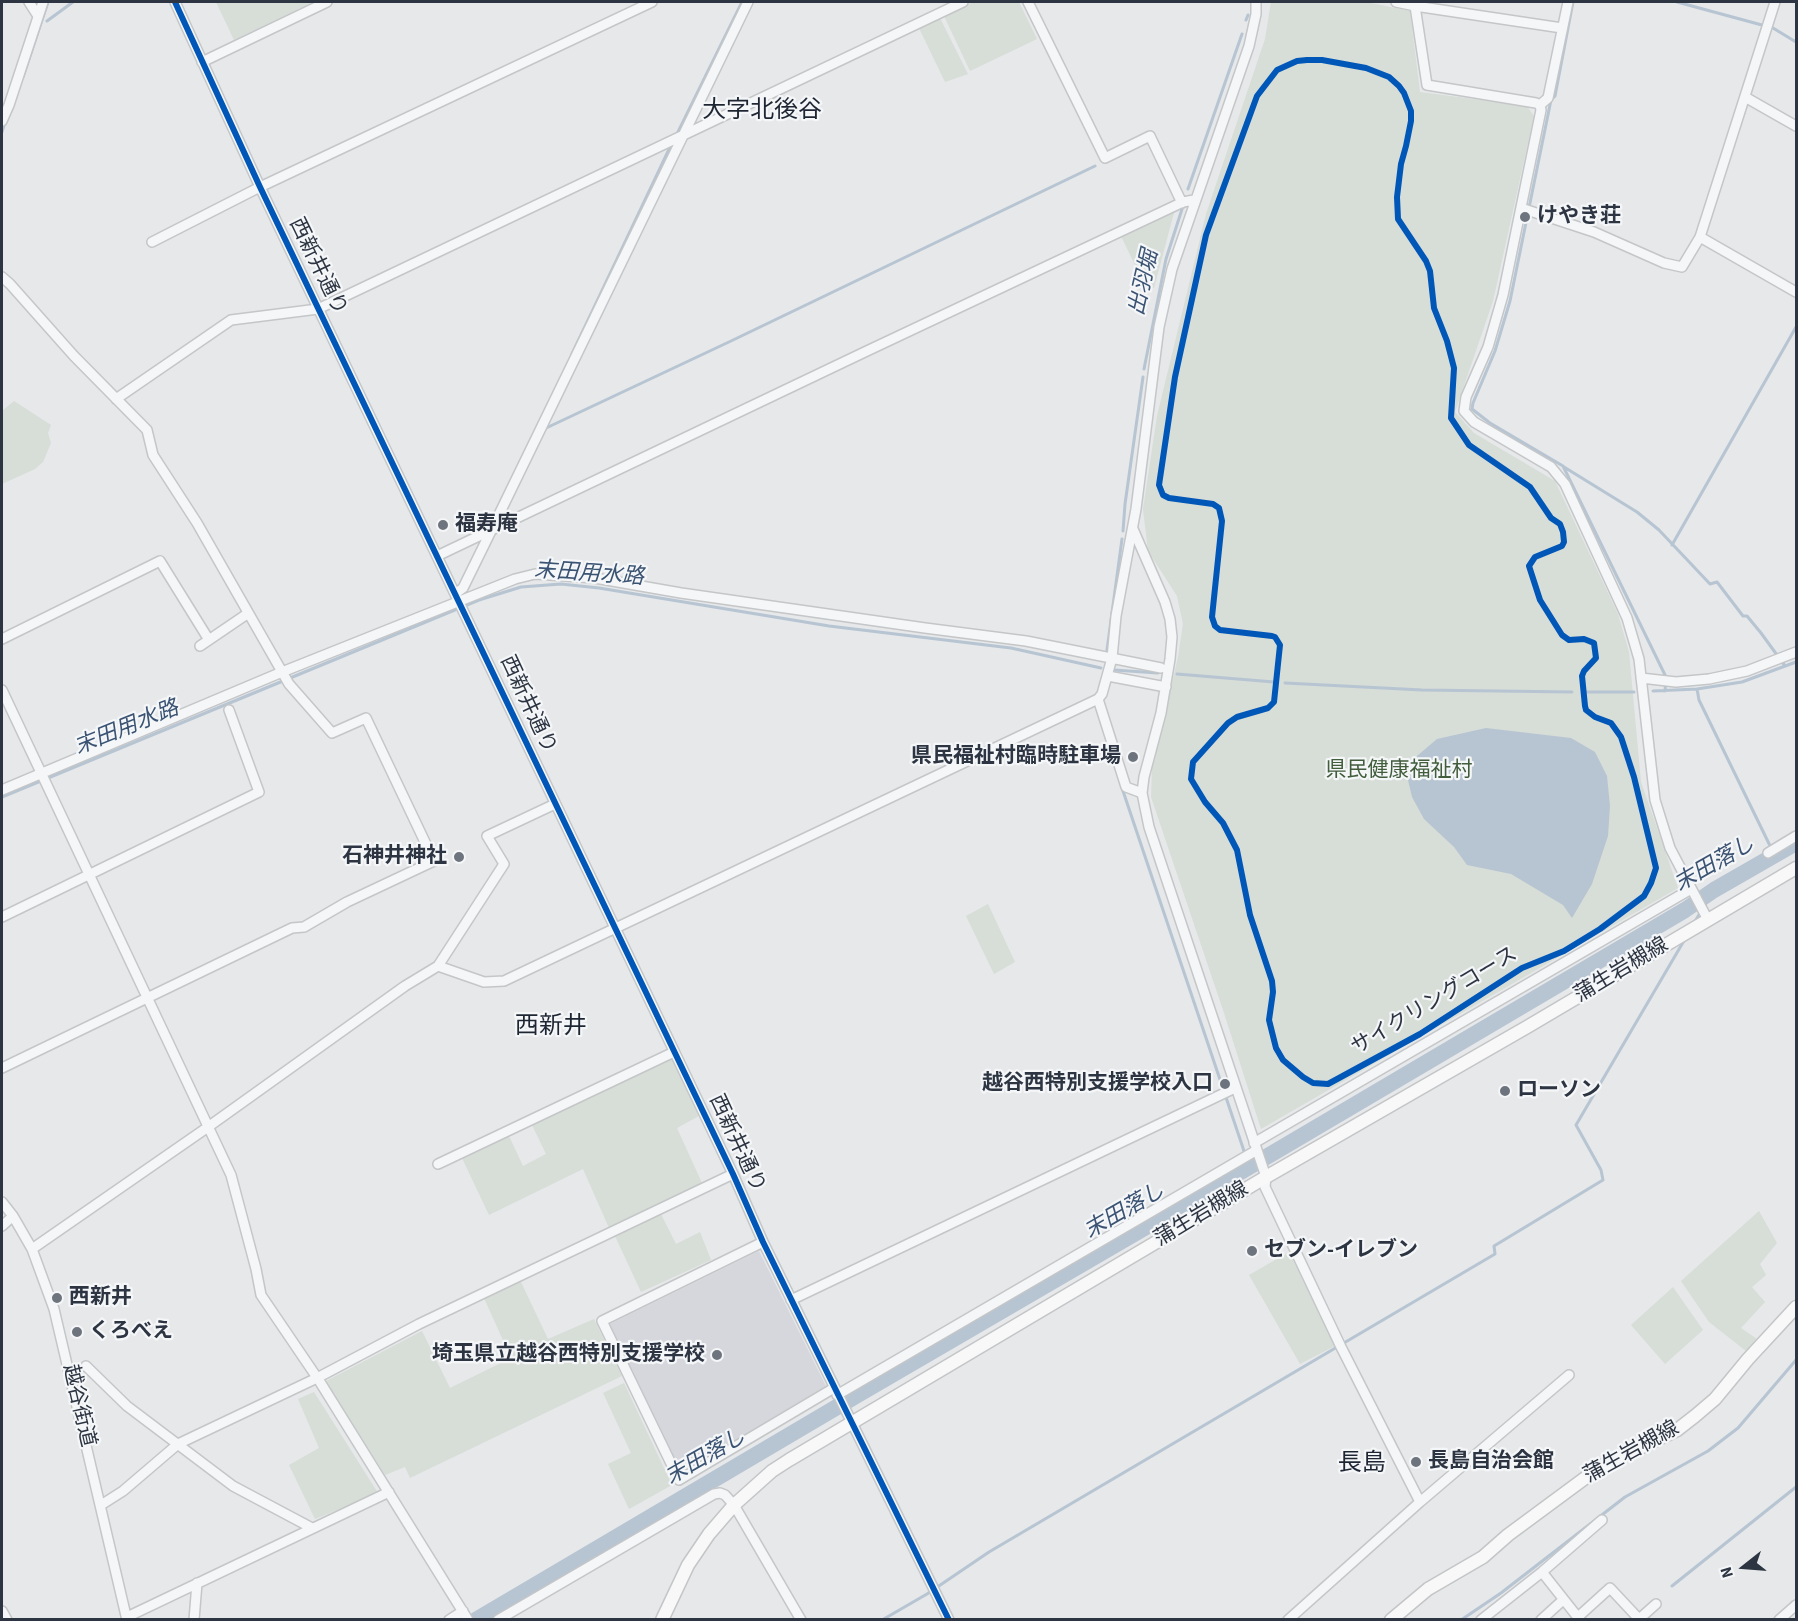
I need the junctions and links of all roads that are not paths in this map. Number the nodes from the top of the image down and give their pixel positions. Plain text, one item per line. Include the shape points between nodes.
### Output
1 (29, 2) edge
2 (43, 2) edge
3 (175, 2) edge
4 (327, 2) edge
5 (652, 2) edge
6 (748, 2) edge
7 (963, 2) edge
8 (1028, 2) edge
9 (1256, 2) edge
10 (1396, 2) edge
11 (1568, 2) edge
12 (1774, 2) edge
13 (1415, 6) junction
14 (38, 16) junction
15 (1562, 28) junction
16 (202, 62) junction
17 (1745, 97) junction
18 (1540, 105) junction
19 (2, 121) edge
20 (1797, 126) edge
21 (681, 136) junction
22 (260, 187) junction
23 (1194, 200) junction
24 (1182, 202) junction
25 (1521, 208) junction
26 (1700, 237) junction
27 (152, 242) dead end
28 (2, 277) edge
29 (1797, 292) edge
30 (318, 309) junction
31 (116, 399) junction
32 (1133, 529) junction
33 (491, 531) junction
34 (438, 556) junction
35 (457, 598) junction
36 (247, 614) junction
37 (2, 639) edge
38 (1797, 652) edge
39 (1112, 658) junction
40 (1161, 668) dead end
41 (282, 672) junction
42 (1108, 676) junction
43 (1641, 678) junction
44 (1166, 687) junction
45 (2, 690) edge
46 (1098, 699) junction
47 (230, 710) dead end
48 (42, 773) junction
49 (2, 790) edge
50 (1142, 793) junction
51 (555, 804) junction
52 (1797, 836) edge
53 (1768, 853) dead end
54 (1797, 868) edge
55 (88, 875) junction
56 (1691, 889) junction
57 (2, 917) edge
58 (1708, 920) junction
59 (615, 928) junction
60 (438, 966) junction
61 (146, 998) junction
62 (674, 1052) junction
63 (2, 1068) edge
64 (1235, 1088) junction
65 (208, 1127) junction
66 (1256, 1147) junction
67 (438, 1164) dead end
68 (733, 1174) junction
69 (1266, 1177) junction
70 (2, 1202) edge
71 (12, 1216) junction
72 (2, 1227) edge
73 (763, 1242) junction
74 (32, 1249) junction
75 (791, 1300) junction
76 (1797, 1307) edge
77 (86, 1366) dead end
78 (1569, 1375) dead end
79 (317, 1378) junction
80 (836, 1391) junction
81 (851, 1422) junction
82 (178, 1444) junction
83 (388, 1492) junction
84 (1420, 1502) junction
85 (101, 1505) junction
86 (734, 1505) junction
87 (1602, 1520) dead end
88 (312, 1528) junction
89 (1542, 1572) junction
90 (197, 1583) junction
91 (1563, 1600) junction
92 (1656, 1604) dead end
93 (1797, 1605) edge
94 (2, 1611) edge
95 (466, 1615) edge
96 (127, 1618) edge
97 (1579, 1618) edge
98 (1639, 1619) edge
99 (7, 1620) edge
100 (194, 1620) edge
101 (449, 1620) edge
102 (498, 1620) edge
103 (662, 1620) edge
104 (801, 1620) edge
105 (949, 1620) edge
106 (1288, 1620) edge
107 (1391, 1620) edge
108 (1481, 1620) edge
109 (1541, 1620) edge
110 (1779, 1620) edge

1 - 14 street
2 - 14 street
3 - 16 street, 西新井通り
4 - 16 street
5 - 22 street
6 - 21 street
7 - 21 street
8 - 24 street via 1105,158 1150,136
9 - 23 street via 1249,46
10 - 13 street
11 - 15 street
12 - 17 street
13 - 15 street
13 - 18 street via 1427,85
14 - 19 street
15 - 18 street via 1548,98
16 - 22 street, 西新井通り
17 - 20 street
17 - 26 street
18 - 25 street
21 - 30 street
21 - 33 street
22 - 27 street
22 - 30 street, 西新井通り
23 - 24 street
23 - 32 street via 1172,269 1160,327
24 - 33 street
25 - 26 street via 1682,267
25 - 43 street via 1492,336 1466,397 1464,411 1474,422 1551,467 1565,484 1628,618
26 - 29 street
28 - 31 street
30 - 31 street via 231,320
30 - 34 street, 西新井通り
31 - 36 street via 147,430 153,455 197,523
32 - 39 street via 1120,589
32 - 44 street via 1170,619 1172,637
33 - 34 street
33 - 35 street
34 - 35 street, 西新井通り
35 - 39 street via 535,574 595,578 1026,641
35 - 41 street
35 - 51 street, 西新井通り
36 - 37 street via 204,643 160,561
36 - 41 street
38 - 43 street via 1747,671 1709,679 1676,682
39 - 40 street
39 - 42 street
41 - 48 street
41 - 61 street via 332,733 366,718 434,861 346,902 304,927 292,928
42 - 44 street
42 - 46 street
43 - 56 street via 1655,800 1670,848
44 - 50 street
45 - 48 street
46 - 50 street via 1126,787
46 - 59 street
47 - 55 street via 260,792
48 - 49 street
48 - 55 street
50 - 64 street via 1149,827
51 - 59 street, 西新井通り
51 - 60 street via 487,836 504,864
52 - 53 street
54 - 58 main road, 蒲生岩槻線
55 - 57 street
55 - 61 street
56 - 58 street
56 - 66 street
58 - 69 main road, 蒲生岩槻線
59 - 60 street via 504,981 484,982
59 - 62 street, 西新井通り
60 - 65 street
61 - 63 street
61 - 65 street
62 - 67 street
62 - 68 street, 西新井通り
64 - 66 street
64 - 75 street
65 - 74 street
65 - 79 street via 231,1175 261,1295
66 - 69 street
66 - 80 street
68 - 73 street, 西新井通り
68 - 79 street via 419,1324
69 - 81 main road, 蒲生岩槻線
69 - 84 street via 1265,1187
70 - 71 street, 越谷街道
71 - 72 street
71 - 74 street, 越谷街道
73 - 75 street, 西新井通り
73 - 80 street via 602,1321 679,1480
74 - 85 street, 越谷街道 via 54,1309
75 - 80 street, 西新井通り
76 - 107 main road, 蒲生岩槻線 via 1715,1399 1677,1430 1600,1467 1483,1557 1428,1588
77 - 82 street via 127,1406
78 - 84 street
79 - 82 street
79 - 83 street
80 - 81 street, 西新井通り
81 - 86 main road, 蒲生岩槻線 via 772,1471
81 - 105 street, 西新井通り
82 - 85 street
82 - 88 street via 233,1486
83 - 88 street
83 - 95 street
84 - 106 street
85 - 96 street, 越谷街道
86 - 102 street via 725,1495 714,1494
86 - 103 main road, 蒲生岩槻線 via 694,1557
86 - 104 street
87 - 89 street
88 - 90 street
89 - 91 street
89 - 108 street
90 - 96 street
90 - 100 street
91 - 97 street
91 - 109 street
92 - 98 street
93 - 110 street
94 - 99 street
95 - 101 street
97 - 98 street via 1610,1588

